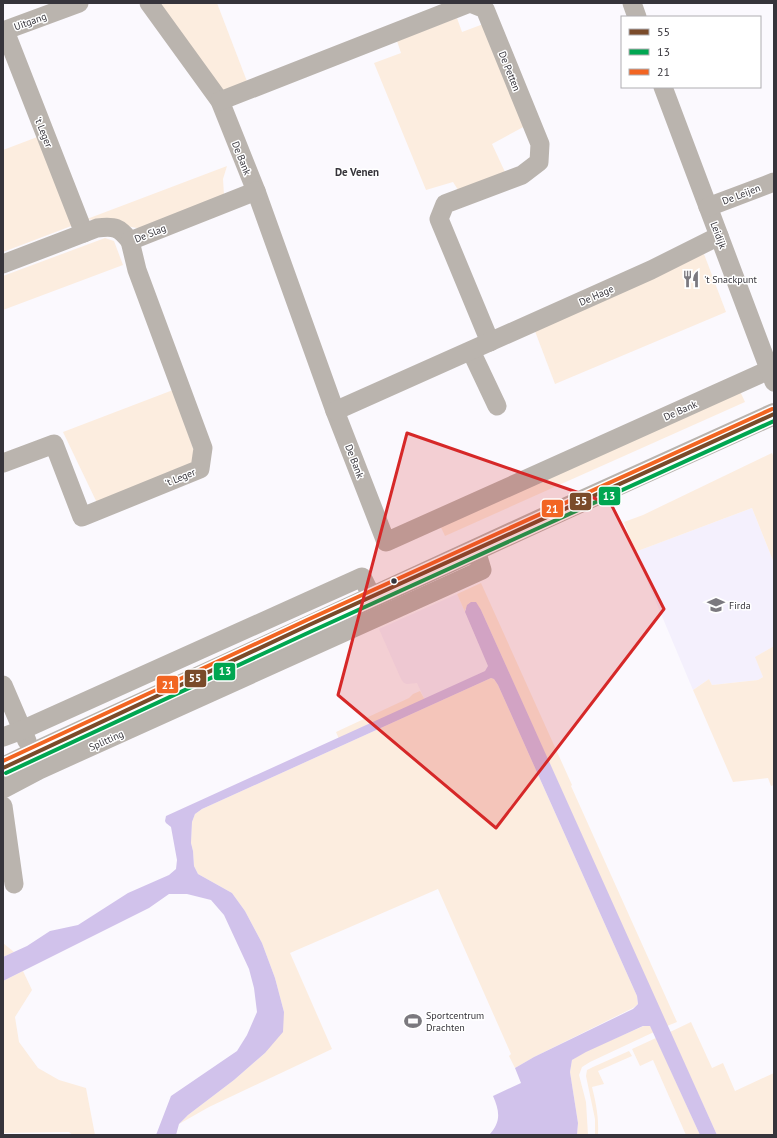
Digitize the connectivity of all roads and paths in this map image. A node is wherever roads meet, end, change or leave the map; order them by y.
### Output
1 (79, 3) edge
2 (149, 3) edge
3 (632, 3) edge
4 (638, 16) edge
5 (4, 31) edge
6 (663, 88) edge
7 (220, 101) junction
8 (774, 182) edge
9 (256, 191) junction
10 (708, 207) junction
11 (84, 232) junction
12 (719, 236) junction
13 (130, 241) junction
14 (3, 264) edge
15 (490, 342) junction
16 (471, 351) junction
17 (772, 376) edge
18 (497, 406) dead end
19 (335, 411) junction
20 (774, 414) edge
21 (3, 463) edge
22 (476, 550) junction
23 (372, 597) junction
24 (3, 685) edge
25 (22, 730) junction
26 (3, 737) edge
27 (36, 762) junction
28 (3, 768) edge
29 (3, 788) edge
30 (3, 806) edge
31 (14, 884) dead end

1 - 5 street, Uitgang
2 - 7 street, De Bank
3 - 4 street
5 - 11 street, 't Leger
6 - 10 street, Leidijk
7 - 9 street, De Bank
7 - 15 street, De Petten
8 - 10 street, De Leijen
9 - 13 street, De Slag
9 - 19 street, De Bank
10 - 12 street, Leidijk
11 - 13 street, De Slag
11 - 14 street, De Slag
12 - 15 street, De Hage
12 - 17 street, Leidijk
13 - 21 street, 't Leger
15 - 16 street, De Hage
16 - 18 street
16 - 19 street, De Hage
17 - 19 street, De Bank
20 - 22 main road, Splitting
22 - 23 main road, Splitting
22 - 27 street, Splitting
23 - 25 street
23 - 27 main road, Splitting
24 - 25 street
25 - 26 street
25 - 27 street
27 - 28 main road, Splitting
27 - 29 street, Splitting
30 - 31 street

